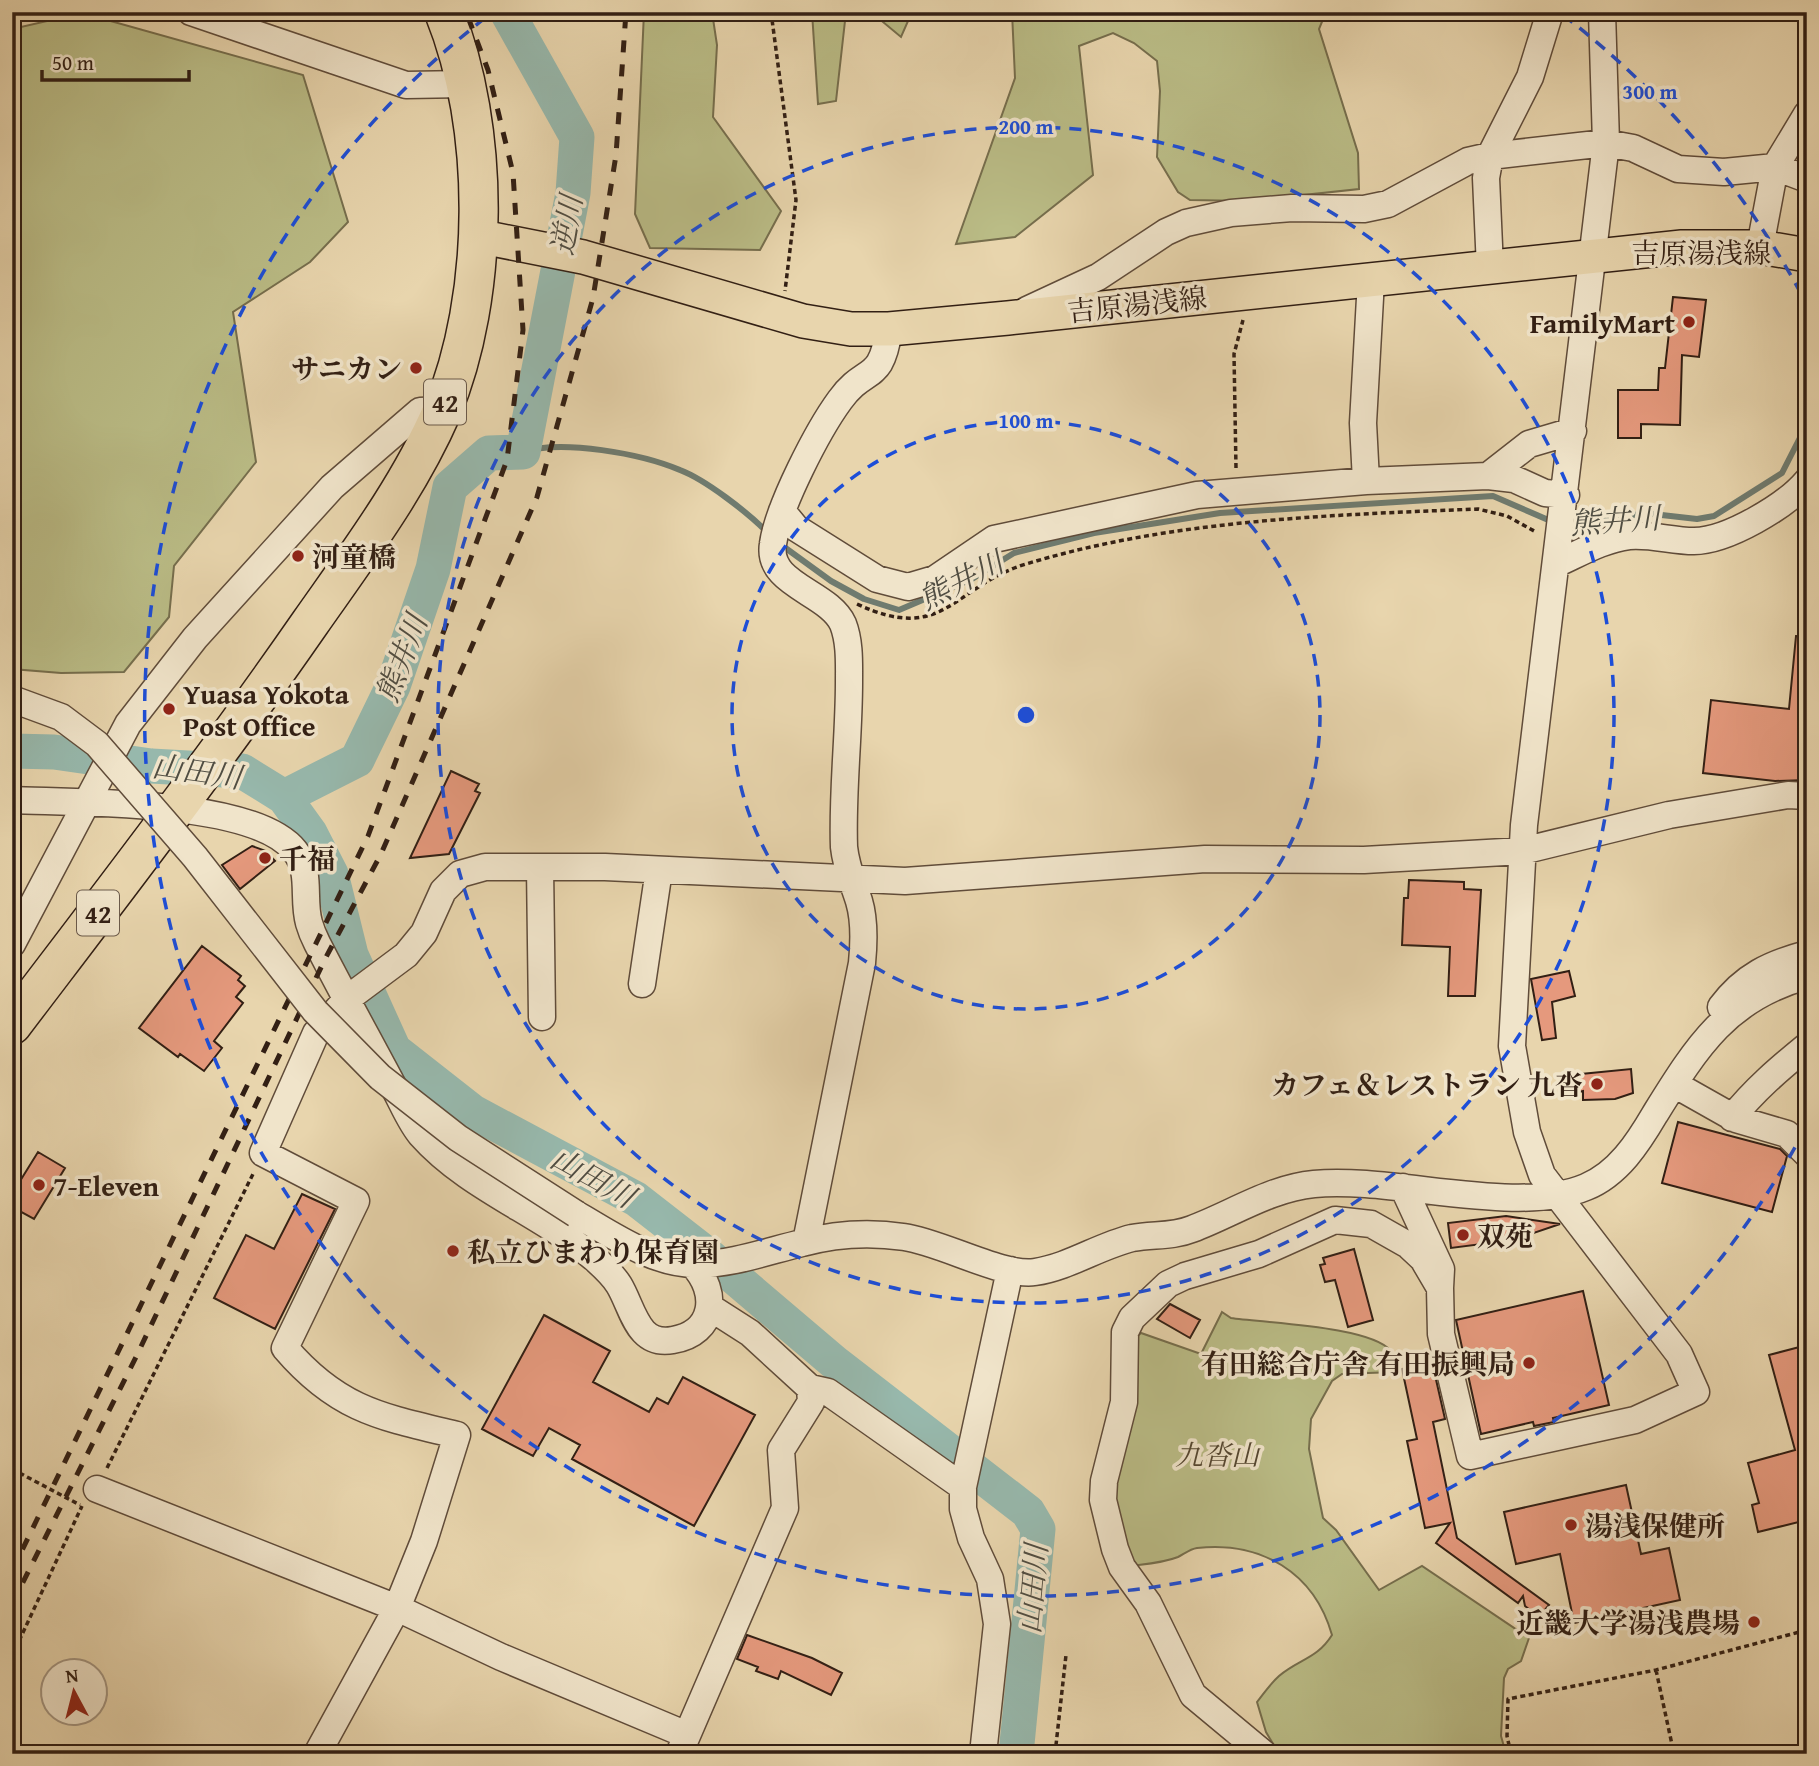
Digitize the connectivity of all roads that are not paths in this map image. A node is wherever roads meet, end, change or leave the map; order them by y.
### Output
1 (191, 12) edge
2 (444, 12) edge
3 (1549, 12) edge
4 (1602, 12) edge
5 (466, 84) junction
6 (1807, 114) edge
7 (1606, 143) junction
8 (1490, 156) junction
9 (1774, 167) junction
10 (1807, 178) edge
11 (477, 236) junction
12 (1760, 247) junction
13 (1595, 254) junction
14 (1807, 255) edge
15 (1490, 268) junction
16 (1371, 280) junction
17 (1008, 318) junction
18 (889, 329) junction
19 (442, 410) junction
20 (1573, 431) junction
21 (1489, 476) junction
22 (1366, 481) junction
23 (1807, 481) edge
24 (1565, 500) junction
25 (782, 511) junction
26 (1559, 550) junction
27 (12, 699) edge
28 (1807, 796) edge
29 (12, 800) edge
30 (88, 803) junction
31 (180, 805) junction
32 (1522, 851) junction
33 (540, 867) junction
34 (659, 870) junction
35 (851, 880) junction
36 (12, 944) edge
37 (1807, 954) edge
38 (1807, 976) edge
39 (642, 985) dead end
40 (347, 999) junction
41 (542, 1017) dead end
42 (12, 1025) edge
43 (1704, 1040) junction
44 (1807, 1046) edge
45 (1674, 1084) junction
46 (1732, 1118) junction
47 (1807, 1154) edge
48 (1403, 1187) junction
49 (1558, 1195) junction
50 (806, 1242) junction
51 (693, 1265) junction
52 (1010, 1270) junction
53 (1440, 1288) junction
54 (711, 1308) junction
55 (810, 1388) junction
56 (963, 1487) junction
57 (90, 1497) road end
58 (397, 1608) junction
59 (683, 1744) edge
60 (317, 1754) edge
61 (983, 1754) edge
62 (1264, 1754) edge

1 - 5 street
2 - 5 highway, 42
3 - 8 street
4 - 7 street
5 - 11 highway, 42
6 - 9 street
7 - 8 street
7 - 9 street
7 - 13 street
8 - 15 street
8 - 17 street
9 - 10 street
9 - 12 street
11 - 18 main road, 吉原湯浅線
11 - 19 highway, 42
12 - 13 main road, 吉原湯浅線
12 - 14 main road, 吉原湯浅線
13 - 15 main road, 吉原湯浅線
13 - 20 street
15 - 16 main road, 吉原湯浅線
16 - 17 main road, 吉原湯浅線
16 - 22 street
17 - 18 main road, 吉原湯浅線
18 - 25 street
19 - 30 street
19 - 31 highway, 42
20 - 21 street
20 - 24 street
21 - 22 street
21 - 24 street
22 - 25 street
23 - 26 street
24 - 26 street
25 - 35 street
26 - 32 street
27 - 51 street, bridge
28 - 32 street
29 - 30 street
30 - 31 street
30 - 36 street
31 - 40 street
31 - 42 highway, 42
32 - 35 street
32 - 49 street
33 - 34 street
33 - 40 street
33 - 41 street
34 - 35 street
34 - 39 street
35 - 50 street
37 - 43 street
38 - 43 street
40 - 54 street
40 - 58 street
43 - 45 street
44 - 46 street
45 - 46 street
45 - 49 street
46 - 47 street
48 - 49 street
48 - 52 street
48 - 53 street
49 - 53 street
50 - 51 street
50 - 52 street
51 - 54 street
52 - 56 street
53 - 62 street
54 - 55 street
55 - 56 street
55 - 59 street
56 - 61 street
57 - 58 street
58 - 59 street
58 - 60 street

